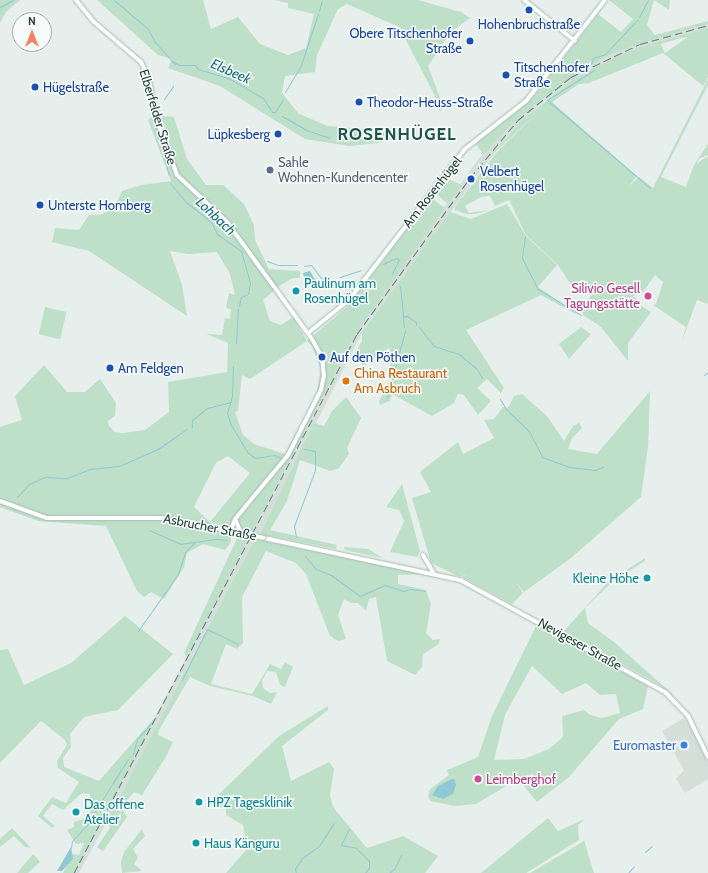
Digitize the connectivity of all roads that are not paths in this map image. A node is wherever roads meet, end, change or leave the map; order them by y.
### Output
1 (76, 0) edge
2 (524, 0) edge
3 (605, 0) edge
4 (575, 41) junction
5 (308, 333) junction
6 (0, 501) edge
7 (235, 519) junction
8 (232, 530) junction
9 (241, 533) junction
10 (423, 555) dead end
11 (421, 569) joint
12 (434, 572) junction
13 (708, 757) edge

1 - 5 main road, Elberfelder Straße
2 - 4 main road
3 - 4 main road, Am Rosenhügel
4 - 5 main road, Am Rosenhügel
5 - 7 main road, Elberfelder Straße
6 - 8 main road, Asbrucher Straße
7 - 8 main road
7 - 9 main road
8 - 9 main road, Asbrucher Straße
9 - 11 main road, Asbrucher Straße, bridge
10 - 12 main road
11 - 12 main road, Nevigeser Straße
12 - 13 main road, Nevigeser Straße

